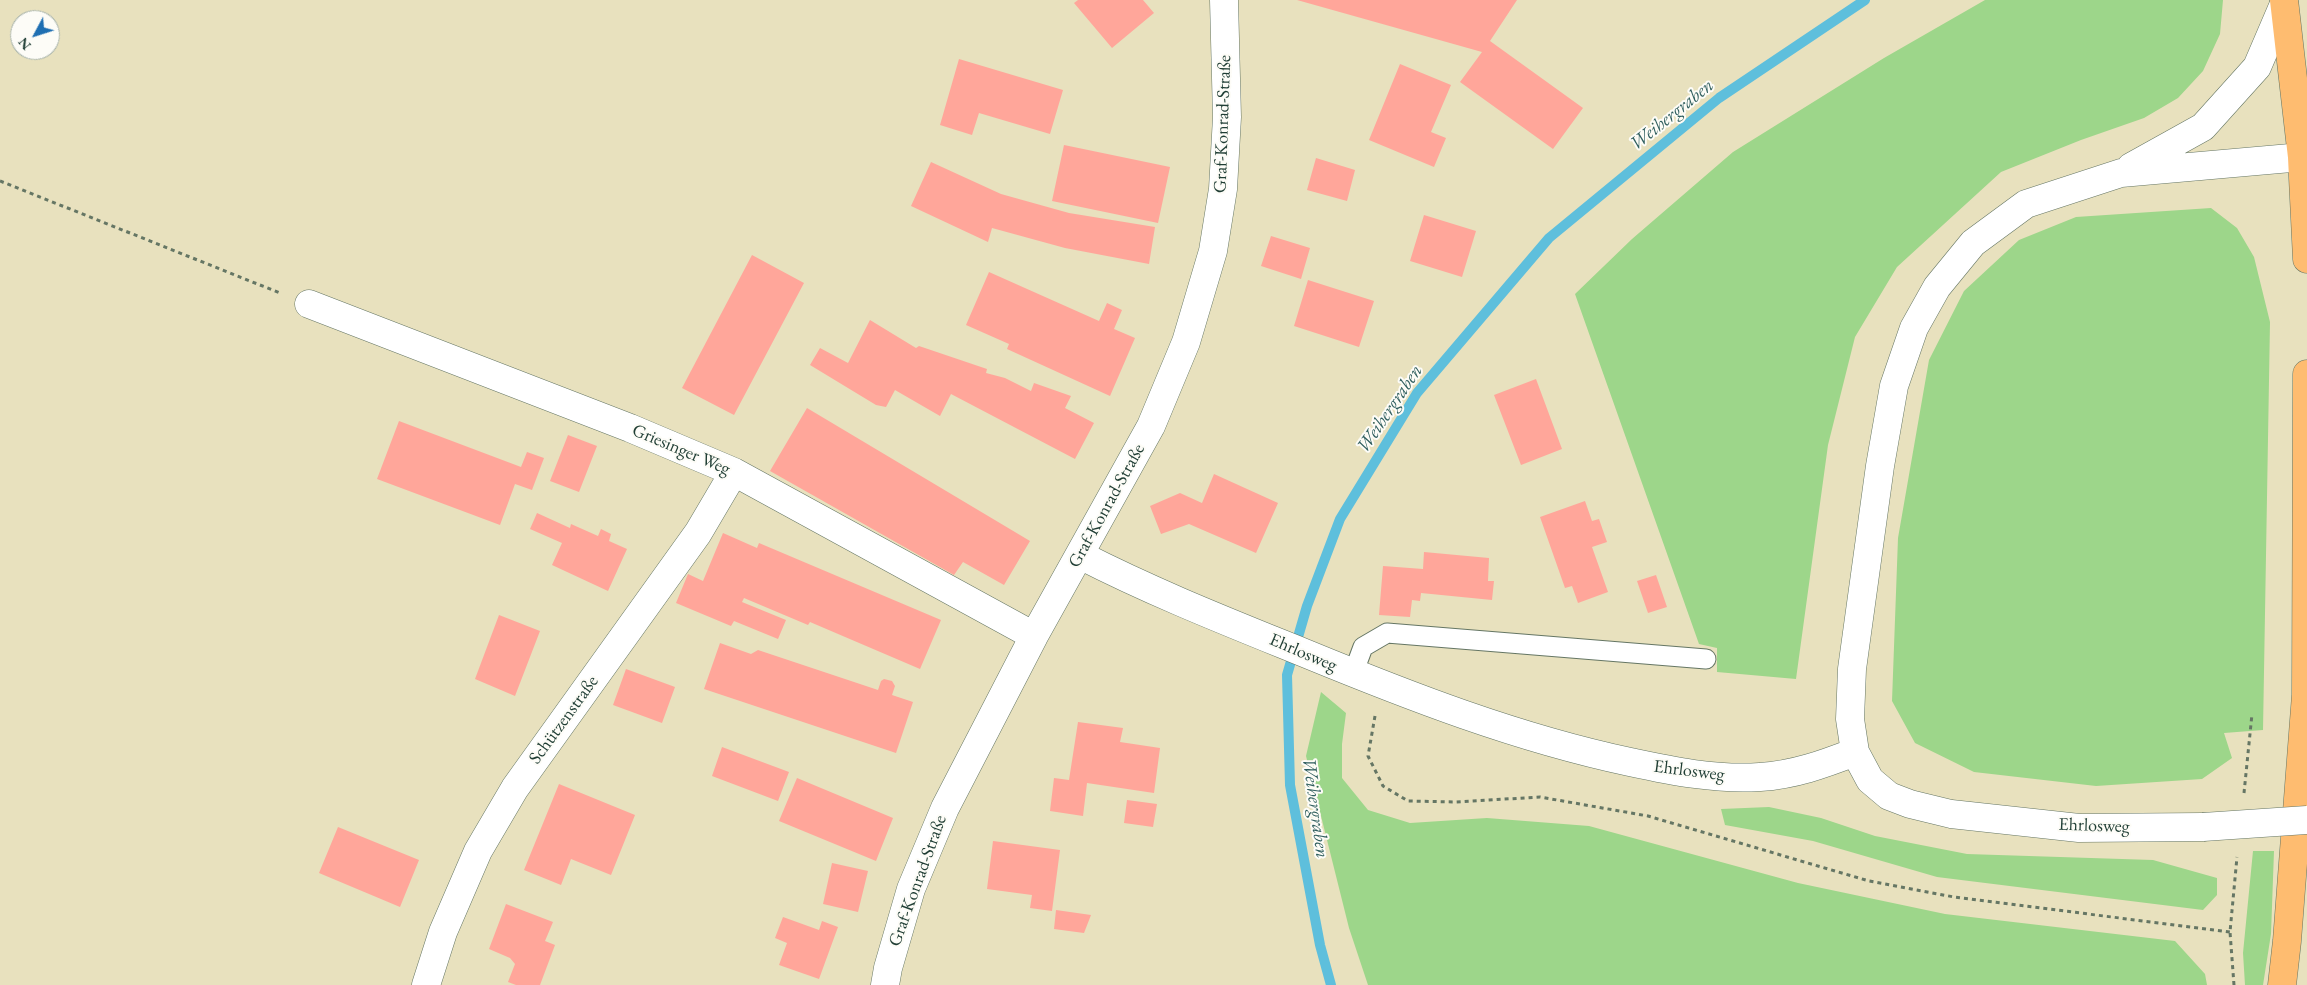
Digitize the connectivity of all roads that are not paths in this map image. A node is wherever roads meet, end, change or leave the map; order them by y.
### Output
1 (1224, 0) edge
2 (2284, 2) edge
3 (2302, 157) junction
4 (2121, 173) junction
5 (2307, 259) edge
6 (309, 304) road end
7 (2307, 374) edge
8 (734, 472) junction
9 (1080, 555) junction
10 (1034, 636) junction
11 (1706, 659) dead end
12 (1353, 674) junction
13 (1855, 752) junction
14 (2307, 820) edge
15 (426, 985) edge
16 (885, 985) edge
17 (2282, 985) edge

1 - 9 street, Graf-Konrad-Straße
2 - 3 main road
2 - 4 street
3 - 4 street
3 - 5 main road
4 - 13 street
6 - 8 street, Griesinger Weg
7 - 17 main road
8 - 10 street, Griesinger Weg
8 - 15 street, Schützenstraße
9 - 10 street, Graf-Konrad-Straße
9 - 12 street, Ehrlosweg
10 - 16 street, Graf-Konrad-Straße
11 - 12 lane
12 - 13 street, Ehrlosweg
13 - 14 street, Ehrlosweg, bridge

